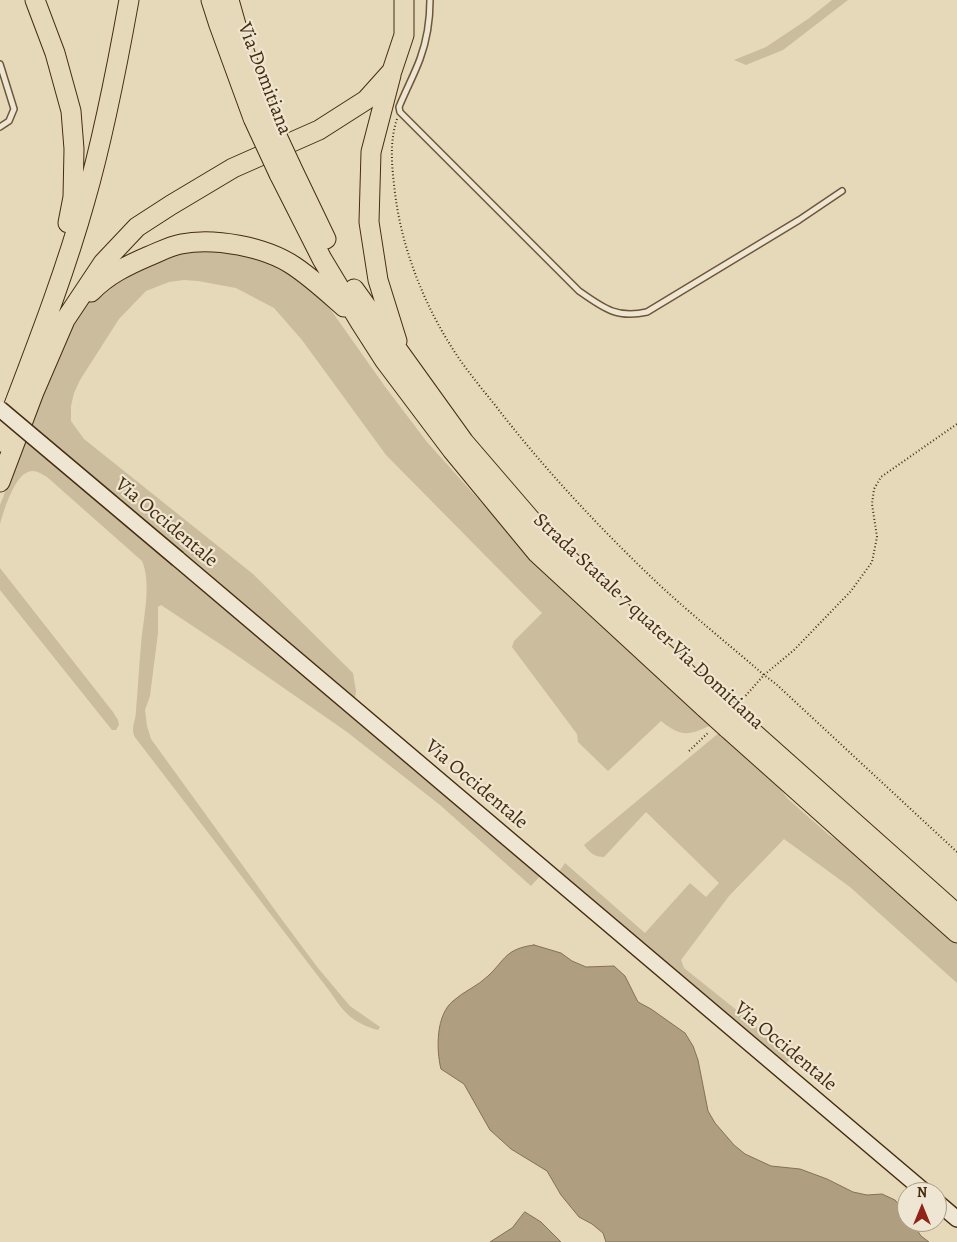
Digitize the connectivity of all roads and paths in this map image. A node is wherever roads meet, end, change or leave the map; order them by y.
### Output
1 (36, 0) edge
2 (129, 0) edge
3 (211, 0) edge
4 (229, 0) edge
5 (404, 0) edge
6 (430, 0) edge
7 (0, 64) edge
8 (392, 71) junction
9 (400, 112) junction
10 (259, 113) junction
11 (0, 127) edge
12 (285, 170) junction
13 (842, 191) dead end
14 (52, 305) junction
15 (65, 320) junction
16 (360, 322) junction
17 (402, 359) junction
18 (0, 409) edge
19 (957, 424) edge
20 (0, 442) edge
21 (0, 482) edge
22 (764, 675) junction
23 (709, 703) junction
24 (732, 723) junction
25 (957, 852) edge
26 (957, 914) edge
27 (957, 933) edge
28 (913, 1182) edge
29 (947, 1210) edge
30 (957, 1219) edge

1 - 14 highway
2 - 14 highway
3 - 10 highway, Via Domitiana
4 - 10 highway, Via Domitiana
5 - 8 highway
6 - 9 lane
7 - 11 lane
8 - 15 highway
8 - 17 highway
9 - 13 lane
9 - 22 path
10 - 12 highway, Via Domitiana, bridge
12 - 16 highway, Strada Statale 7 quater Via Domitiana
12 - 17 highway, Strada Statale 7 quater Via Domitiana
14 - 20 highway
15 - 16 highway
15 - 21 highway
16 - 23 highway, Strada Statale 7 quater Via Domitiana
17 - 23 highway, Strada Statale 7 quater Via Domitiana
18 - 28 street, Via Occidentale, bridge
19 - 22 path
22 - 25 path
23 - 24 highway, Strada Statale 7 quater Via Domitiana, bridge
24 - 26 highway, Strada Statale 7 quater Via Domitiana
24 - 27 highway, Strada Statale 7 quater Via Domitiana
29 - 30 street

